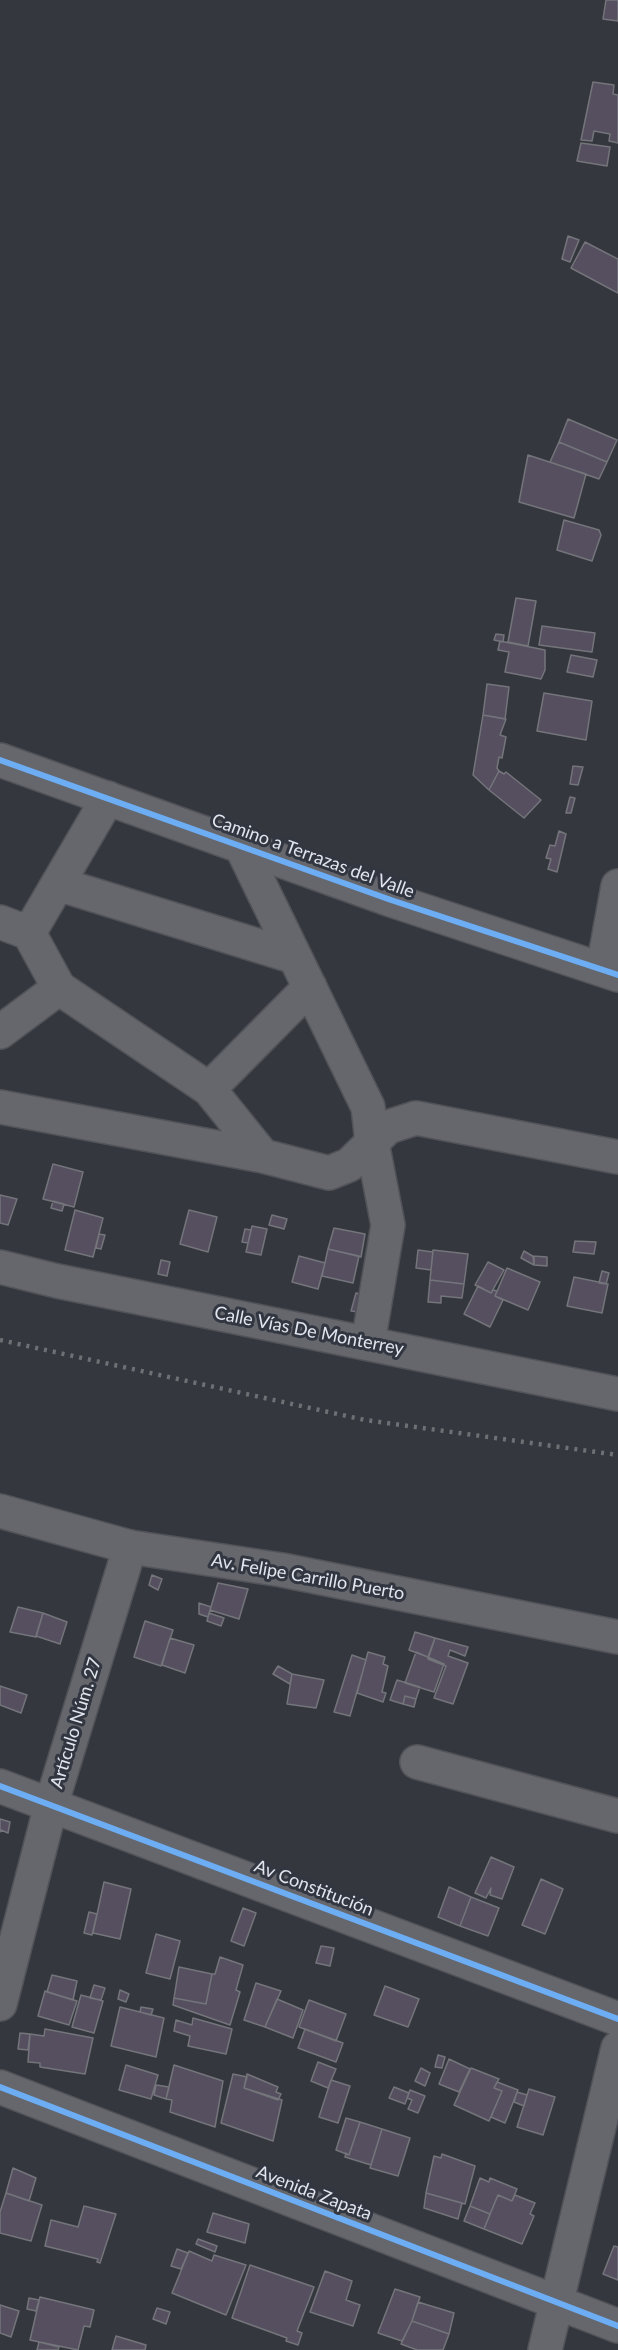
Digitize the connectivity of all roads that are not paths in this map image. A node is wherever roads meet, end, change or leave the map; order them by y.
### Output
1 (0, 760) edge
2 (108, 798) junction
3 (242, 846) junction
4 (58, 884) junction
5 (618, 886) edge
6 (15, 927) edge
7 (295, 957) junction
8 (610, 972) edge
9 (310, 987) junction
10 (59, 988) junction
11 (0, 1032) edge
12 (209, 1089) junction
13 (0, 1107) edge
14 (372, 1142) junction
15 (263, 1156) junction
16 (618, 1157) edge
17 (0, 1267) edge
18 (368, 1343) junction
19 (618, 1394) edge
20 (0, 1511) edge
21 (130, 1547) junction
22 (618, 1637) edge
23 (417, 1762) dead end
24 (0, 1786) edge
25 (51, 1805) junction
26 (618, 1816) edge
27 (0, 2004) edge
28 (618, 2019) edge
29 (618, 2048) edge
30 (0, 2087) edge
31 (558, 2303) junction
32 (618, 2326) edge
33 (545, 2350) edge

1 - 2 street, Camino a Terrazas del Valle
2 - 3 street, Camino a Terrazas del Valle
2 - 4 street
3 - 7 street
3 - 8 street, Camino a Terrazas del Valle
4 - 6 street
4 - 7 street
5 - 8 street
6 - 10 street
7 - 9 street
9 - 12 street
9 - 14 street
10 - 11 street
10 - 12 street
12 - 15 street
13 - 15 street
14 - 15 street
14 - 16 street
14 - 18 street
17 - 18 street, Calle Vías De Monterrey
18 - 19 street, Calle Vías De Monterrey
20 - 21 street, Av. Felipe Carrillo Puerto
21 - 22 street, Av. Felipe Carrillo Puerto
21 - 25 street, Artículo Núm. 27
23 - 26 street
24 - 25 street, Av Constitución
25 - 27 street, Artículo Núm. 27
25 - 28 street, Av Constitución
29 - 31 street
30 - 31 street, Avenida Zapata
31 - 32 street, Avenida Zapata
31 - 33 street

